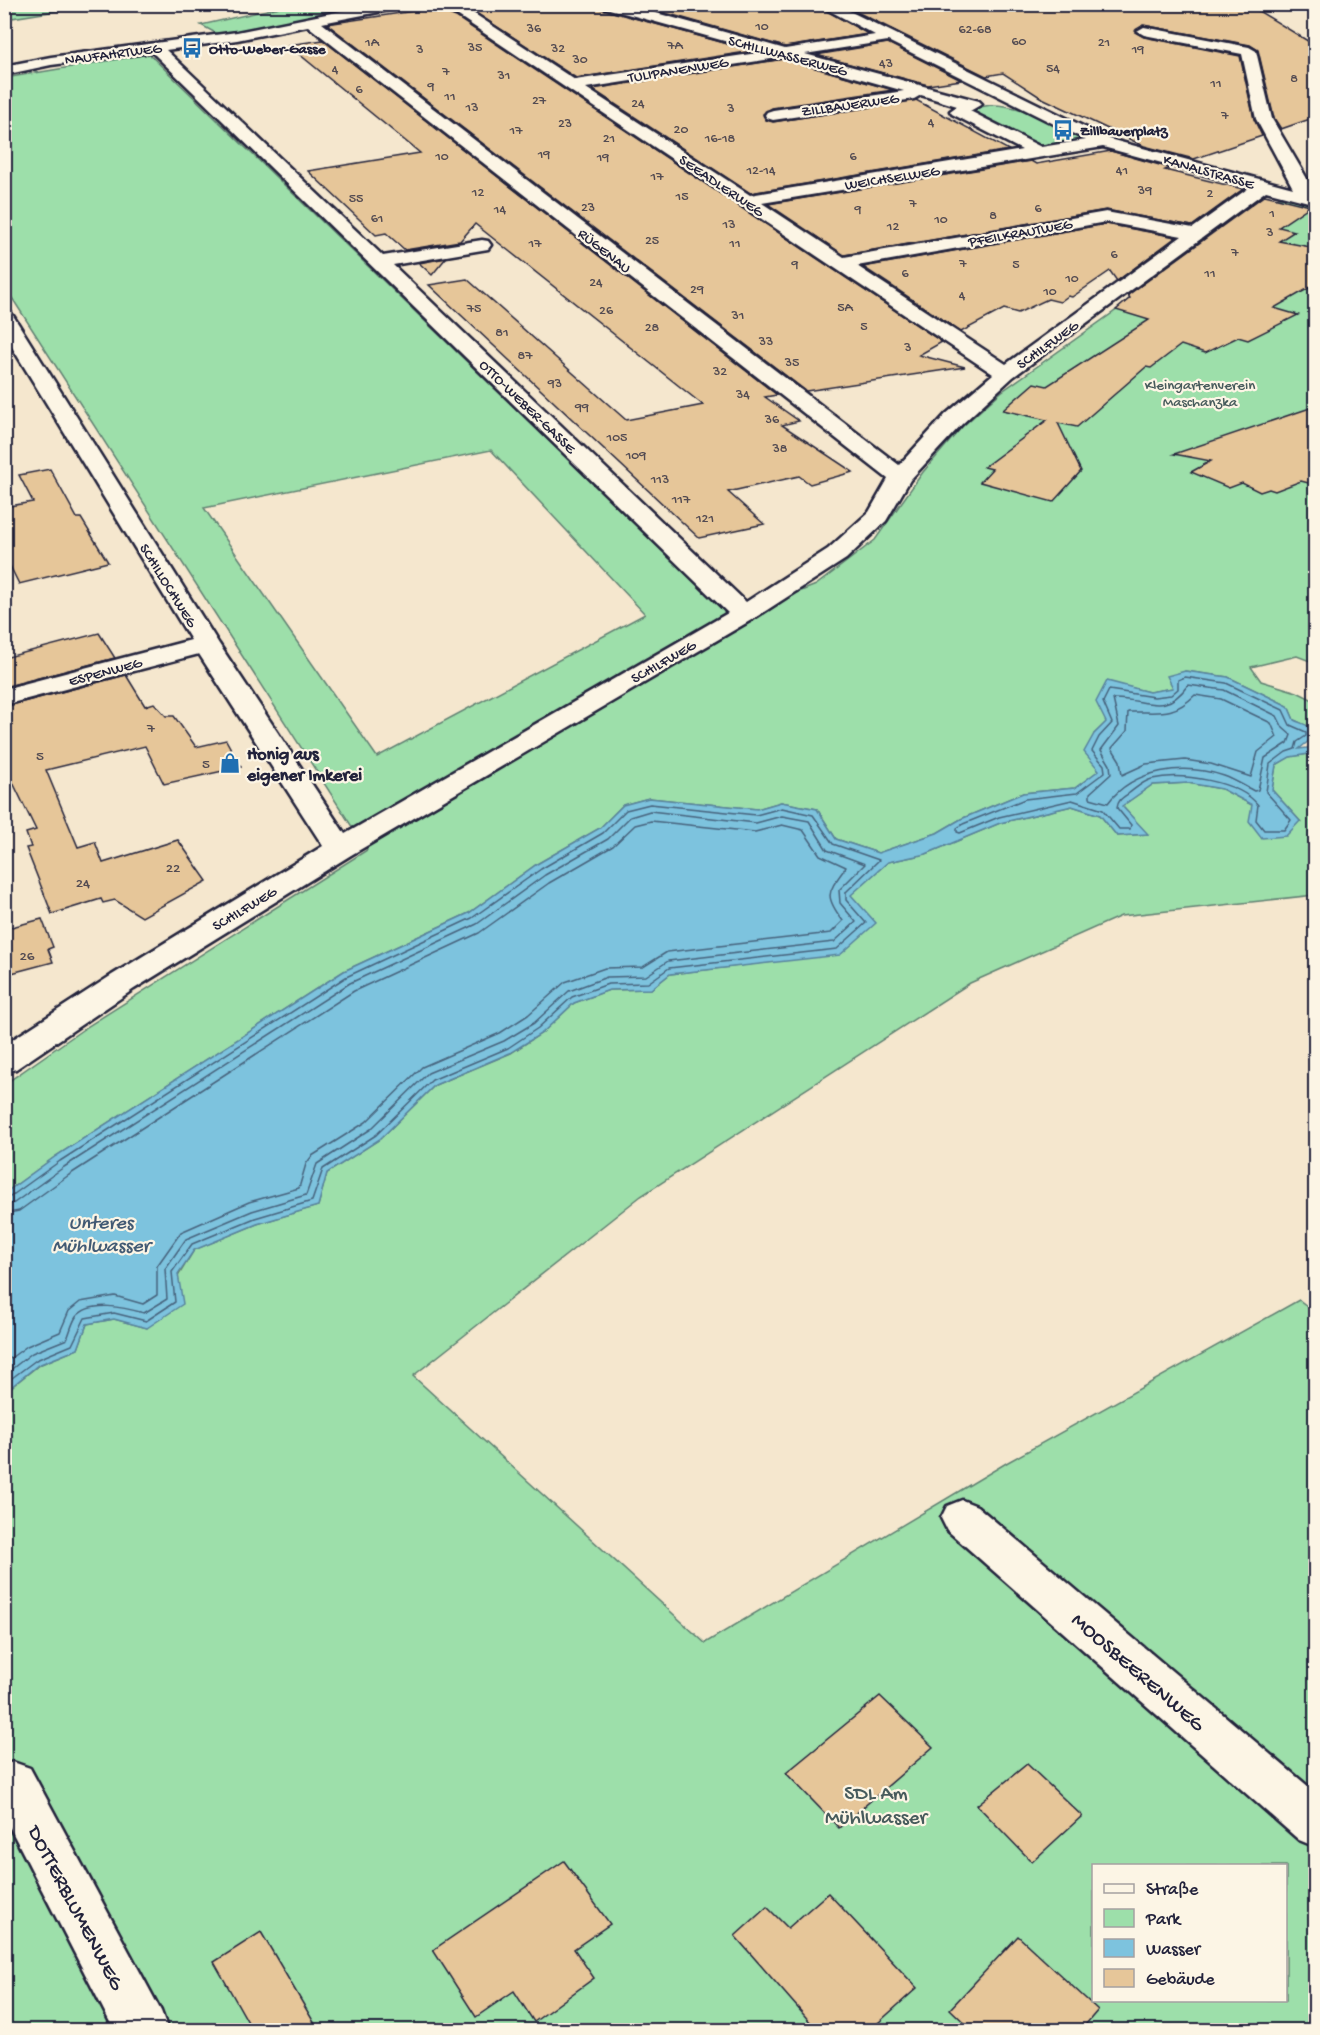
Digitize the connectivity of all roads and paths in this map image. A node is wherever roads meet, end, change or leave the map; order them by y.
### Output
1 (399, 4) edge
2 (435, 4) edge
3 (607, 4) edge
4 (823, 4) edge
5 (312, 22) junction
6 (1144, 31) dead end
7 (889, 37) junction
8 (156, 48) junction
9 (782, 53) junction
10 (4, 71) edge
11 (574, 85) junction
12 (926, 92) junction
13 (1017, 99) junction
14 (969, 104) junction
15 (773, 115) dead end
16 (1103, 142) junction
17 (1039, 153) junction
18 (1262, 186) junction
19 (1311, 198) edge
20 (746, 201) junction
21 (1199, 234) junction
22 (482, 245) dead end
23 (379, 262) junction
24 (841, 263) junction
25 (4, 317) edge
26 (1006, 372) junction
27 (900, 477) junction
28 (744, 614) junction
29 (206, 644) junction
30 (4, 698) edge
31 (340, 849) junction
32 (4, 1062) edge
33 (962, 1518) dead end
34 (13, 1784) dead end
35 (1316, 1824) edge
36 (142, 2031) edge

1 - 5 street, NAUFAHRTWEG
2 - 11 street, SEEADLERWEG
3 - 9 street, SCHILLWASSERWEG
4 - 7 street
5 - 8 street, NAUFAHRTWEG
5 - 27 street, RÜGENAU
6 - 19 street
7 - 9 street, TULIPANENWEG
7 - 13 street
8 - 10 street, NAUFAHRTWEG
8 - 23 street, OTTO-WEBER-GASSE
9 - 11 street, TULIPANENWEG
9 - 12 street, SCHILLWASSERWEG
11 - 20 street, SEEADLERWEG
12 - 14 street, SCHILLWASSERWEG
12 - 15 street, ZILLBAUERWEG
13 - 14 street
13 - 16 street
14 - 17 street
16 - 17 street
16 - 18 street, KANALSTRASSE
17 - 20 street, WEICHSELWEG
18 - 19 street, KANALSTRASSE
18 - 21 street, SCHILFWEG
20 - 24 street, SEEADLERWEG
21 - 24 street, PFEILKRAUTWEG
21 - 26 street, SCHILFWEG
22 - 23 street
23 - 28 street, OTTO-WEBER-GASSE
24 - 26 street, SEEADLERWEG
25 - 29 street, SCHILLOCHWEG
26 - 27 street, SCHILFWEG
27 - 28 street, SCHILFWEG
28 - 31 street, SCHILFWEG
29 - 30 street, ESPENWEG
29 - 31 street, SCHILLOCHWEG
31 - 32 street, SCHILFWEG
33 - 35 street, MOOSBEERENWEG
34 - 36 street, DOTTERBLUMENWEG

